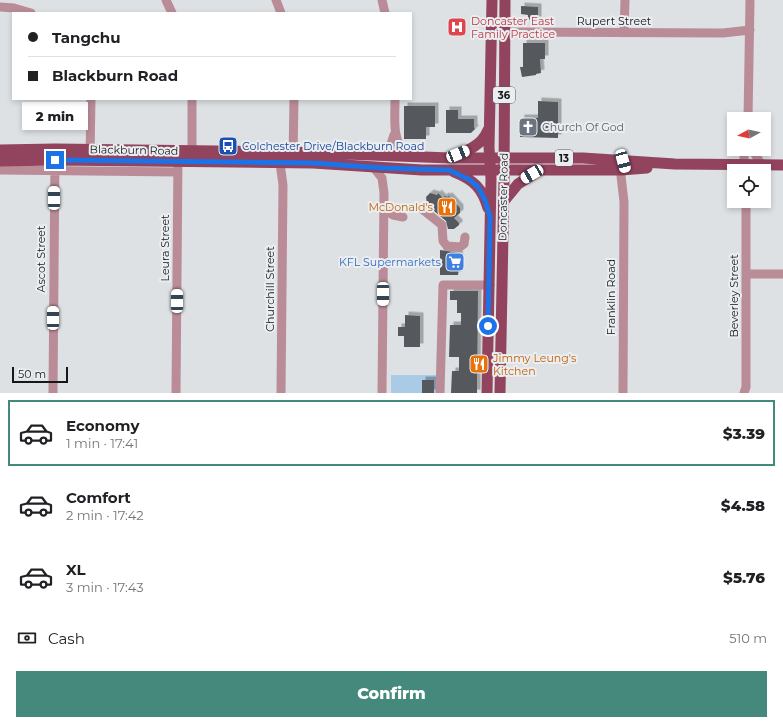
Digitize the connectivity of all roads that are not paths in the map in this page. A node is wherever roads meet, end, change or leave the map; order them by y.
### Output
1 (166, 0) edge
2 (276, 0) edge
3 (382, 0) edge
4 (492, 0) edge
5 (505, 0) edge
6 (624, 0) edge
7 (750, 0) edge
8 (0, 7) edge
9 (28, 12) edge
10 (172, 12) edge
11 (281, 12) edge
12 (386, 12) edge
13 (505, 32) junction
14 (624, 33) junction
15 (750, 34) junction
16 (91, 100) edge
17 (192, 100) edge
18 (294, 100) edge
19 (395, 100) edge
20 (748, 112) edge
21 (489, 128) junction
22 (395, 133) junction
23 (55, 149) junction
24 (0, 150) edge
25 (90, 155) junction
26 (192, 156) junction
27 (380, 156) junction
28 (405, 156) junction
29 (450, 158) junction
30 (489, 158) junction
31 (504, 158) junction
32 (287, 159) junction
33 (0, 161) edge
34 (178, 161) junction
35 (783, 165) edge
36 (55, 166) junction
37 (727, 166) edge
38 (771, 166) edge
39 (624, 167) junction
40 (378, 168) junction
41 (0, 170) edge
42 (449, 170) junction
43 (491, 170) junction
44 (504, 170) junction
45 (540, 170) junction
46 (504, 201) junction
47 (747, 208) edge
48 (384, 209) junction
49 (422, 209) dead end
50 (403, 217) dead end
51 (490, 217) junction
52 (465, 237) dead end
53 (746, 274) junction
54 (783, 274) edge
55 (490, 285) junction
56 (746, 391) edge
57 (53, 393) edge
58 (176, 393) edge
59 (281, 393) edge
60 (382, 393) edge
61 (440, 393) edge
62 (487, 393) edge
63 (500, 393) edge
64 (623, 393) edge

1 - 10 street
2 - 11 street
3 - 12 street
4 - 21 main road, Doncaster Road / 36
5 - 13 main road, Doncaster Road / 36
6 - 14 street
7 - 15 street
8 - 9 street
13 - 14 street, Rupert Street
13 - 31 main road, Doncaster Road / 36
14 - 15 street, Rupert Street
15 - 20 street
16 - 25 street
17 - 26 street
18 - 32 street, Churchill Street
19 - 22 street
21 - 29 main road
21 - 30 main road, Doncaster Road / 36
22 - 27 street
22 - 28 street
23 - 24 main road, Blackburn Road / 13
23 - 25 main road, Blackburn Road / 13
23 - 36 street, Ascot Street
25 - 34 main road, Blackburn Road / 13
25 - 36 main road, Blackburn Road / 13
26 - 32 main road, Blackburn Road / 13
26 - 34 main road, Blackburn Road / 13
27 - 28 main road, Blackburn Road / 13
27 - 32 main road, Blackburn Road / 13
27 - 40 street
28 - 29 main road, Blackburn Road / 13
29 - 30 main road, Blackburn Road / 13
30 - 31 main road, Blackburn Road / 13
30 - 43 main road, Doncaster Road / 36
31 - 39 main road, Blackburn Road / 13
31 - 44 main road, Doncaster Road / 36
32 - 40 main road, Blackburn Road / 13
32 - 59 street, Churchill Street
33 - 36 main road, Blackburn Road / 13
34 - 36 street
34 - 58 street, Leura Street
35 - 38 main road, Blackburn Road / 13
36 - 41 street
36 - 57 street, Ascot Street
37 - 39 main road, Blackburn Road / 13
39 - 45 main road, Blackburn Road / 13
39 - 64 street, Franklin Road
40 - 42 main road, Blackburn Road / 13
40 - 48 street
42 - 43 main road, Blackburn Road / 13
42 - 51 main road
43 - 44 main road, Blackburn Road / 13
43 - 51 main road, Doncaster Road / 36
44 - 45 main road, Blackburn Road / 13
44 - 46 main road, Doncaster Road / 36
45 - 46 main road
46 - 63 main road, Doncaster Road / 36
47 - 53 street, Beverley Street
48 - 50 street
48 - 60 street
49 - 52 street
51 - 55 main road, Doncaster Road / 36
53 - 54 street
53 - 56 street, Beverley Street
55 - 61 street
55 - 62 main road, Doncaster Road / 36

